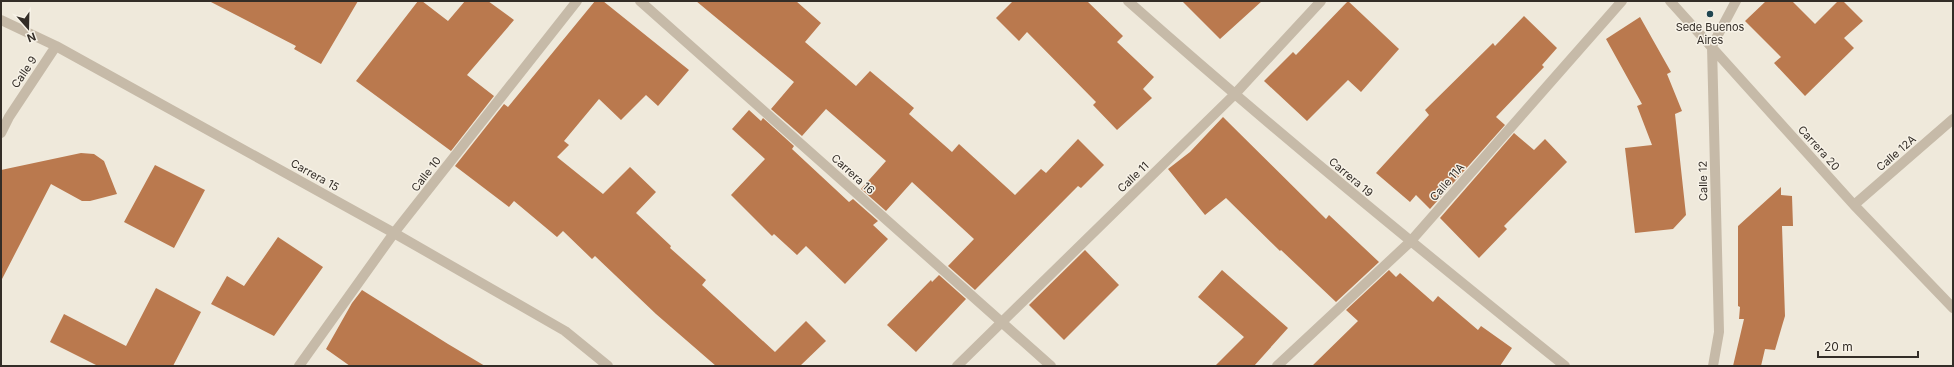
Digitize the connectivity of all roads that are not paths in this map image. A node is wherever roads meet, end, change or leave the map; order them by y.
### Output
1 (577, 1) edge
2 (640, 1) edge
3 (1128, 1) edge
4 (1321, 1) edge
5 (1622, 1) edge
6 (1670, 1) edge
7 (1736, 1) edge
8 (1, 20) edge
9 (56, 46) junction
10 (1712, 46) junction
11 (1234, 95) junction
12 (1953, 119) edge
13 (1, 133) edge
14 (1854, 205) junction
15 (394, 232) junction
16 (1410, 242) junction
17 (1953, 308) edge
18 (1002, 322) junction
19 (299, 366) edge
20 (608, 366) edge
21 (957, 366) edge
22 (1051, 366) edge
23 (1277, 366) edge
24 (1565, 366) edge
25 (1713, 366) edge

1 - 15 street, Calle 10
2 - 18 street, Carrera 16
3 - 11 street, Carrera 19
4 - 11 street, Calle 11
5 - 16 street, Calle 11A
6 - 10 street, Carrera 20
7 - 10 street, Calle 12
8 - 9 street, Carrera 15
9 - 13 street, Calle 9
9 - 15 street, Carrera 15
10 - 14 street, Carrera 20
10 - 25 street, Calle 12
11 - 16 street, Carrera 19
11 - 18 street, Calle 11
12 - 14 street, Calle 12A
14 - 17 street, Carrera 20
15 - 19 street, Calle 10
15 - 20 street, Carrera 15
16 - 23 street, Calle 11A
16 - 24 street, Carrera 19
18 - 21 street, Calle 11
18 - 22 street, Carrera 16

